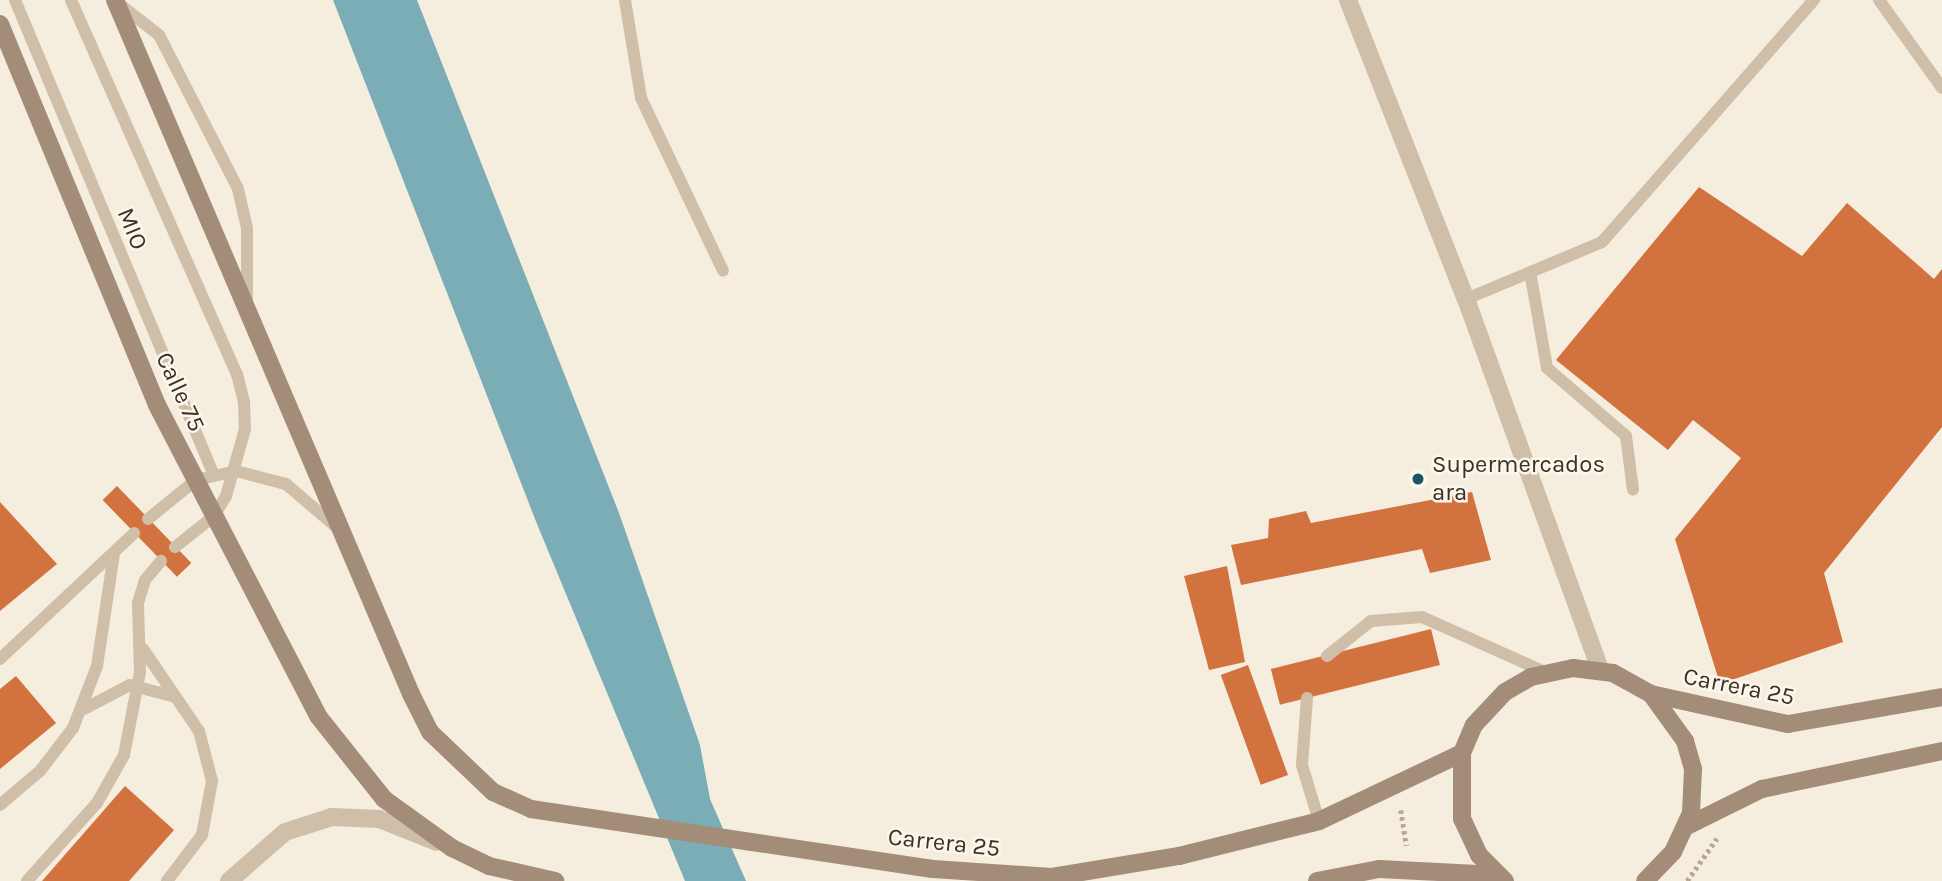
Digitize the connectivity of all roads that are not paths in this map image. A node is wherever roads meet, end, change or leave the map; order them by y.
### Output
1 (15, 0) edge
2 (71, 0) edge
3 (115, 0) edge
4 (625, 0) edge
5 (1348, 0) edge
6 (1814, 0) edge
7 (1879, 0) edge
8 (1, 29) edge
9 (1942, 88) edge
10 (723, 271) dead end
11 (1531, 277) junction
12 (1466, 299) junction
13 (247, 305) junction
14 (236, 471) junction
15 (213, 473) junction
16 (196, 480) junction
17 (1633, 490) dead end
18 (214, 516) junction
19 (148, 519) dead end
20 (134, 533) dead end
21 (343, 534) junction
22 (175, 547) dead end
23 (114, 554) junction
24 (161, 561) dead end
25 (138, 633) junction
26 (1327, 656) dead end
27 (0, 659) edge
28 (1600, 670) junction
29 (1545, 672) junction
30 (138, 685) junction
31 (1651, 694) junction
32 (1307, 698) dead end
33 (1942, 698) edge
34 (180, 704) junction
35 (81, 711) junction
36 (1942, 751) edge
37 (1462, 753) junction
38 (0, 805) edge
39 (1319, 821) junction
40 (1686, 826) junction
41 (452, 848) junction
42 (1501, 878) edge
43 (1652, 878) edge
44 (27, 881) edge
45 (167, 881) edge
46 (229, 881) edge
47 (555, 881) edge
48 (1317, 881) edge

1 - 15 lane, MIO
2 - 14 lane, MIO
3 - 13 main road
3 - 13 lane
4 - 10 lane
5 - 12 street
6 - 11 lane
7 - 9 lane
8 - 16 main road, Calle 75
11 - 12 lane
11 - 17 lane
12 - 28 street
13 - 21 main road
14 - 15 lane
14 - 18 lane, MIO
14 - 21 lane
15 - 16 lane
16 - 18 main road, Calle 75
16 - 19 lane
18 - 22 lane, MIO
18 - 41 main road, Calle 75
20 - 23 lane
21 - 39 main road, Carrera 25
23 - 27 lane
23 - 35 lane
24 - 25 lane
25 - 30 lane
25 - 34 lane
26 - 29 lane
28 - 29 main road, Carrera 25
28 - 31 main road, Carrera 25
29 - 37 main road, Carrera 25
30 - 34 lane
30 - 35 lane
30 - 44 lane
31 - 33 main road, Carrera 25
31 - 40 main road, Carrera 25
32 - 39 lane
34 - 45 lane
35 - 38 lane
36 - 40 main road
37 - 39 main road, Carrera 25
37 - 42 main road
40 - 43 main road, Carrera 25
41 - 46 street
41 - 47 main road
42 - 48 main road

